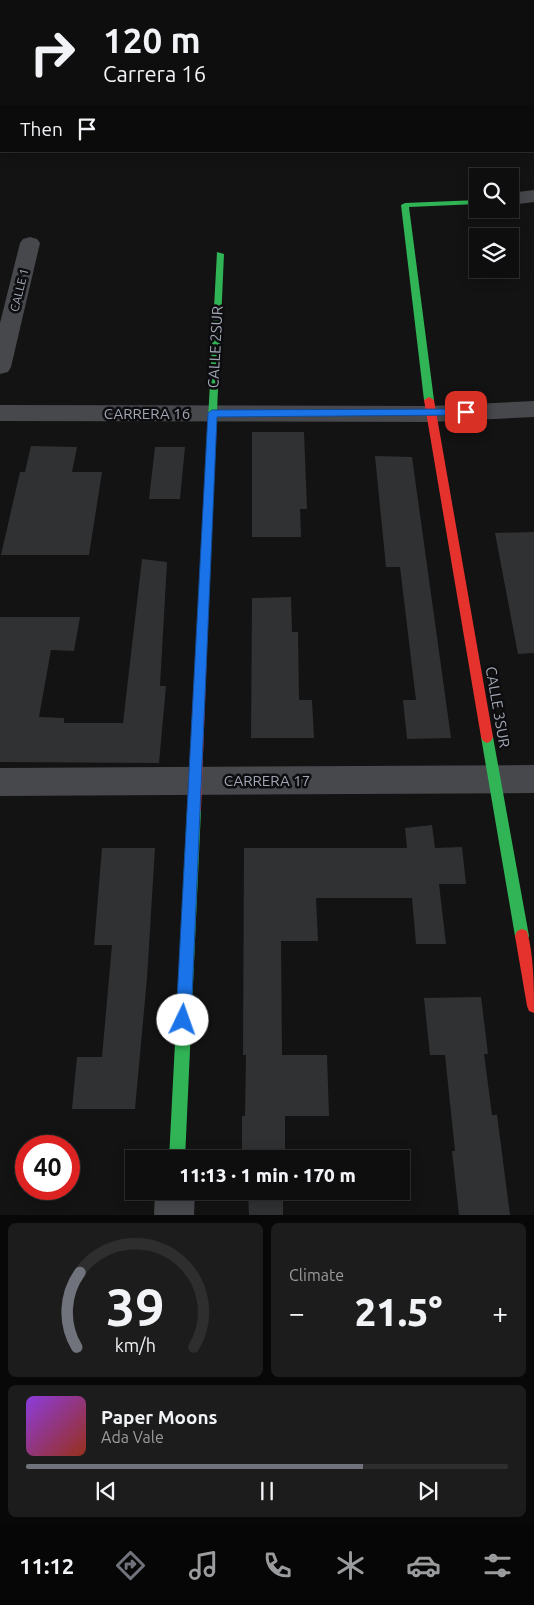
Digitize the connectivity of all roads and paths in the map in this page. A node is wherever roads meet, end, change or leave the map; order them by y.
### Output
1 (534, 196) edge
2 (519, 198) edge
3 (469, 202) edge
4 (30, 242) dead end
5 (220, 254) dead end
6 (0, 367) edge
7 (534, 409) edge
8 (0, 413) edge
9 (212, 413) junction
10 (431, 414) junction
11 (495, 779) junction
12 (534, 779) edge
13 (195, 781) junction
14 (0, 782) edge
15 (534, 1006) edge
16 (177, 1150) edge
17 (175, 1200) edge
18 (174, 1215) edge

1 - 2 street
3 - 10 street, CALLE 3SUR
4 - 6 street, CALLE 1
5 - 9 street, CALLE 2SUR
7 - 10 street, CARRERA 16
8 - 9 street, CARRERA 16
9 - 10 street, CARRERA 16
9 - 13 street, CALLE 2SUR
10 - 11 street, CALLE 3SUR
11 - 12 street, CARRERA 17
11 - 13 street, CARRERA 17
11 - 15 street, CALLE 3SUR
13 - 14 street, CARRERA 17
13 - 16 street, CALLE 2SUR
17 - 18 street

